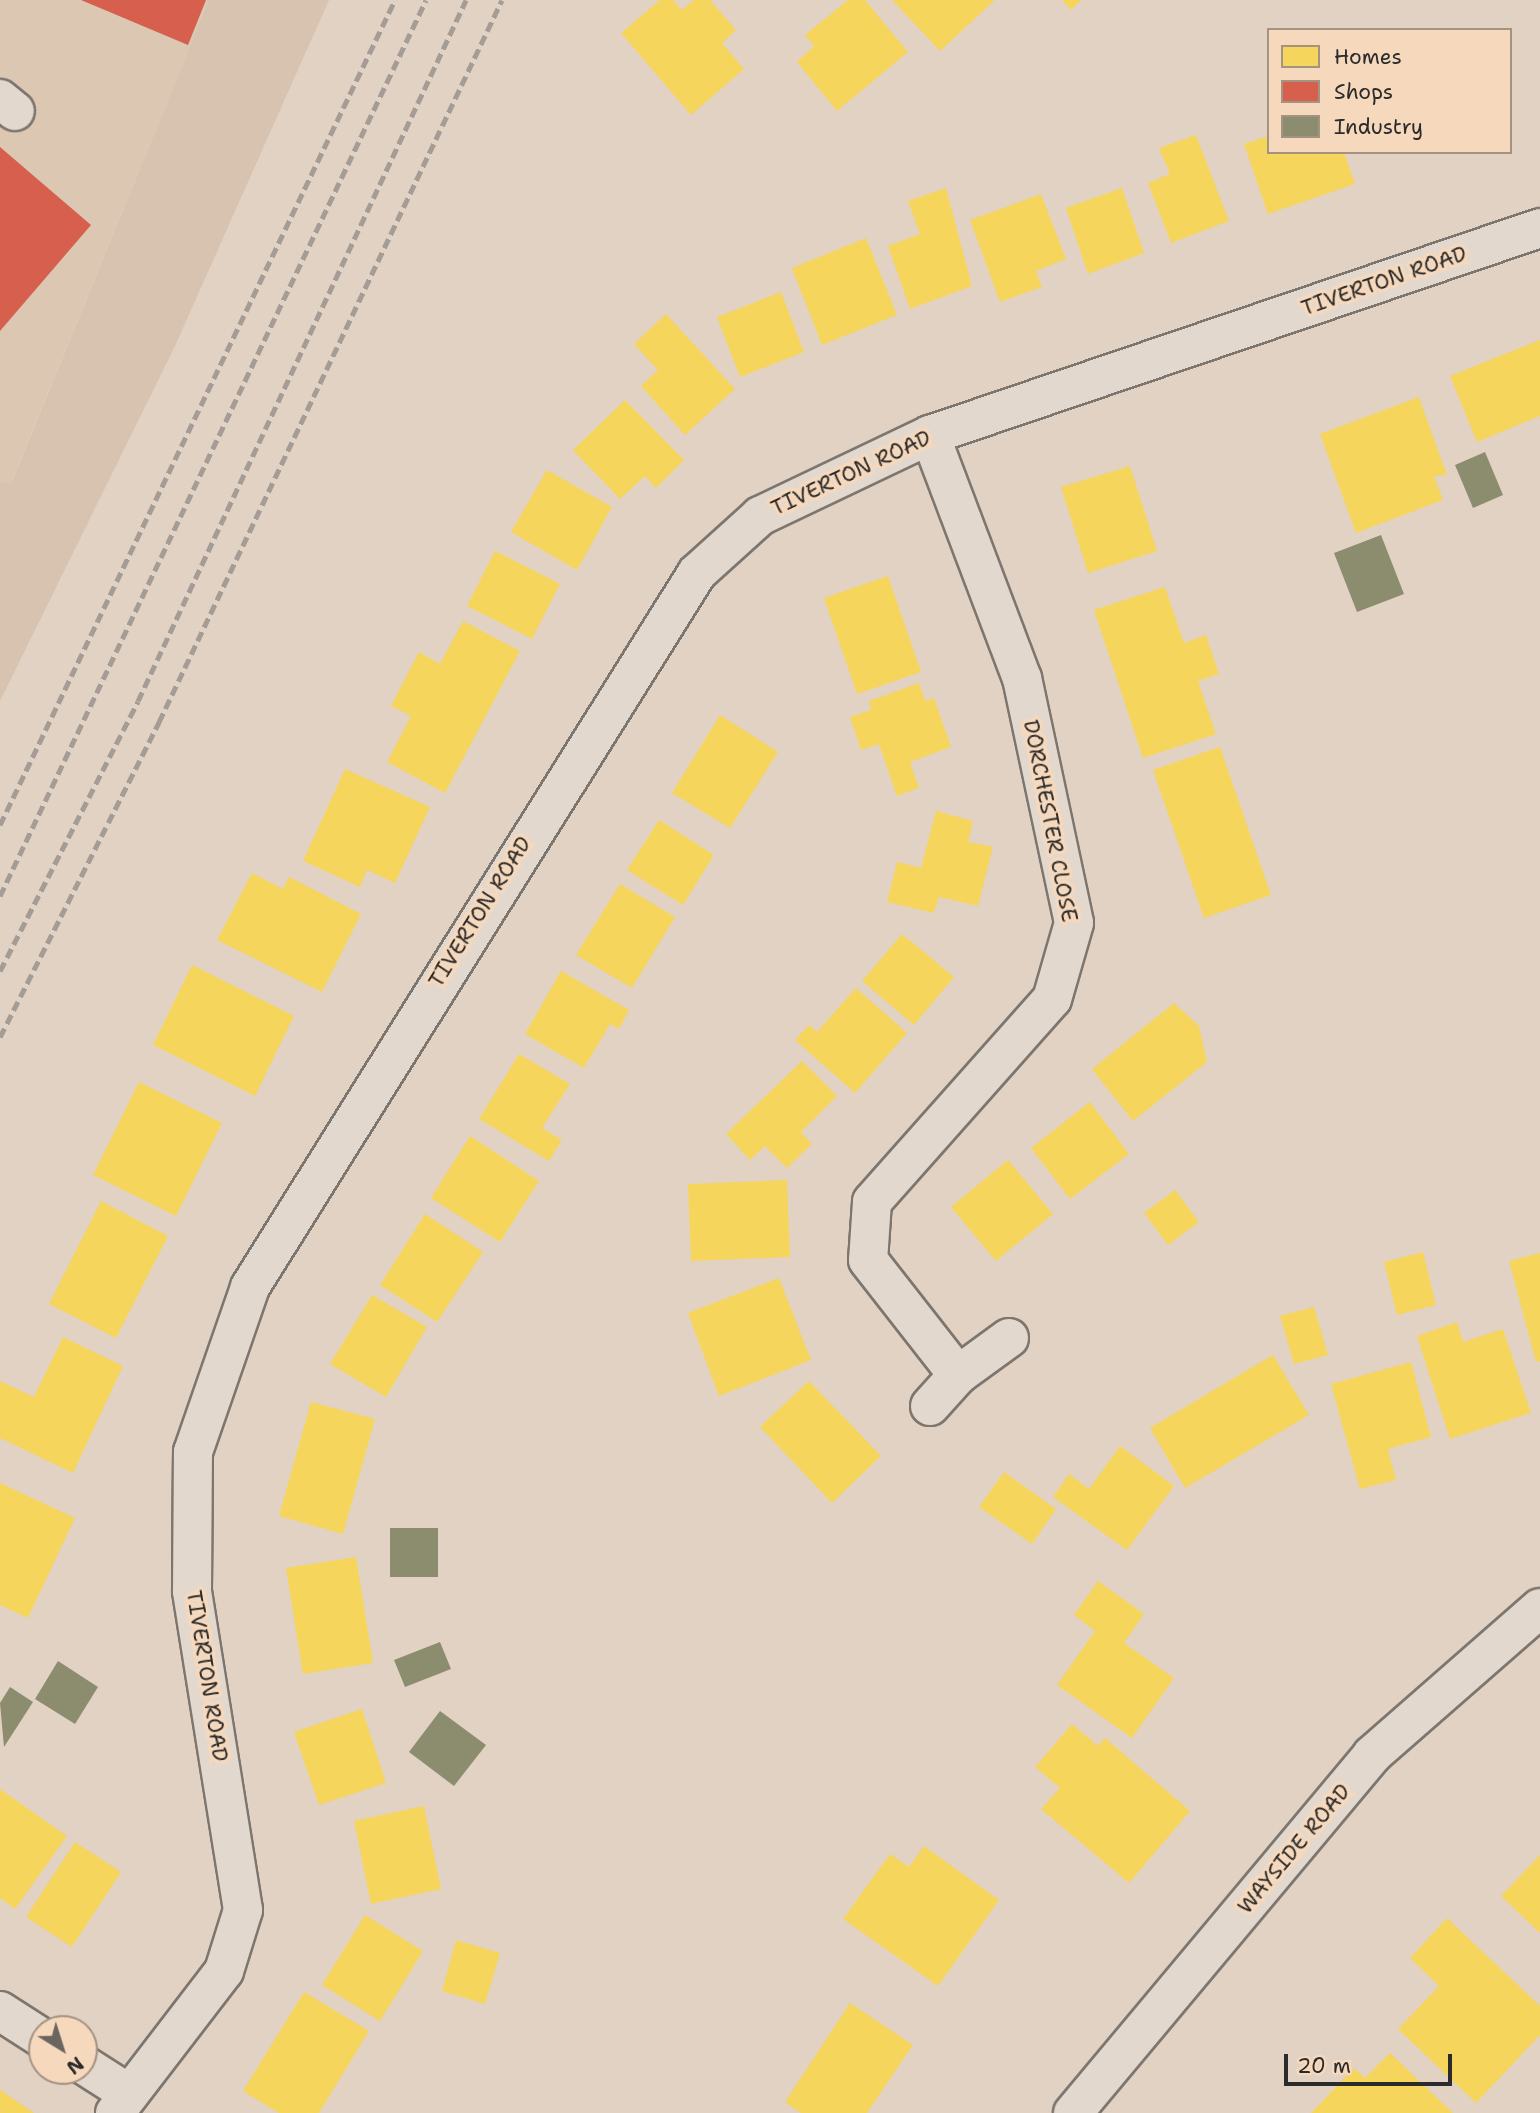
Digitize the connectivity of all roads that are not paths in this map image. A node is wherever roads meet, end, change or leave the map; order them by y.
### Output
1 (1540, 228) edge
2 (930, 435) junction
3 (1009, 1338) dead end
4 (958, 1375) junction
5 (930, 1406) dead end
6 (1540, 1608) edge
7 (0, 2011) edge
8 (28, 2029) edge
9 (98, 2079) edge
10 (122, 2103) edge
11 (1073, 2113) edge

1 - 2 street, TIVERTON ROAD
2 - 4 street, DORCHESTER CLOSE
2 - 10 street, TIVERTON ROAD
3 - 4 street
4 - 5 street
6 - 11 street, WAYSIDE ROAD
7 - 8 street
9 - 10 street

